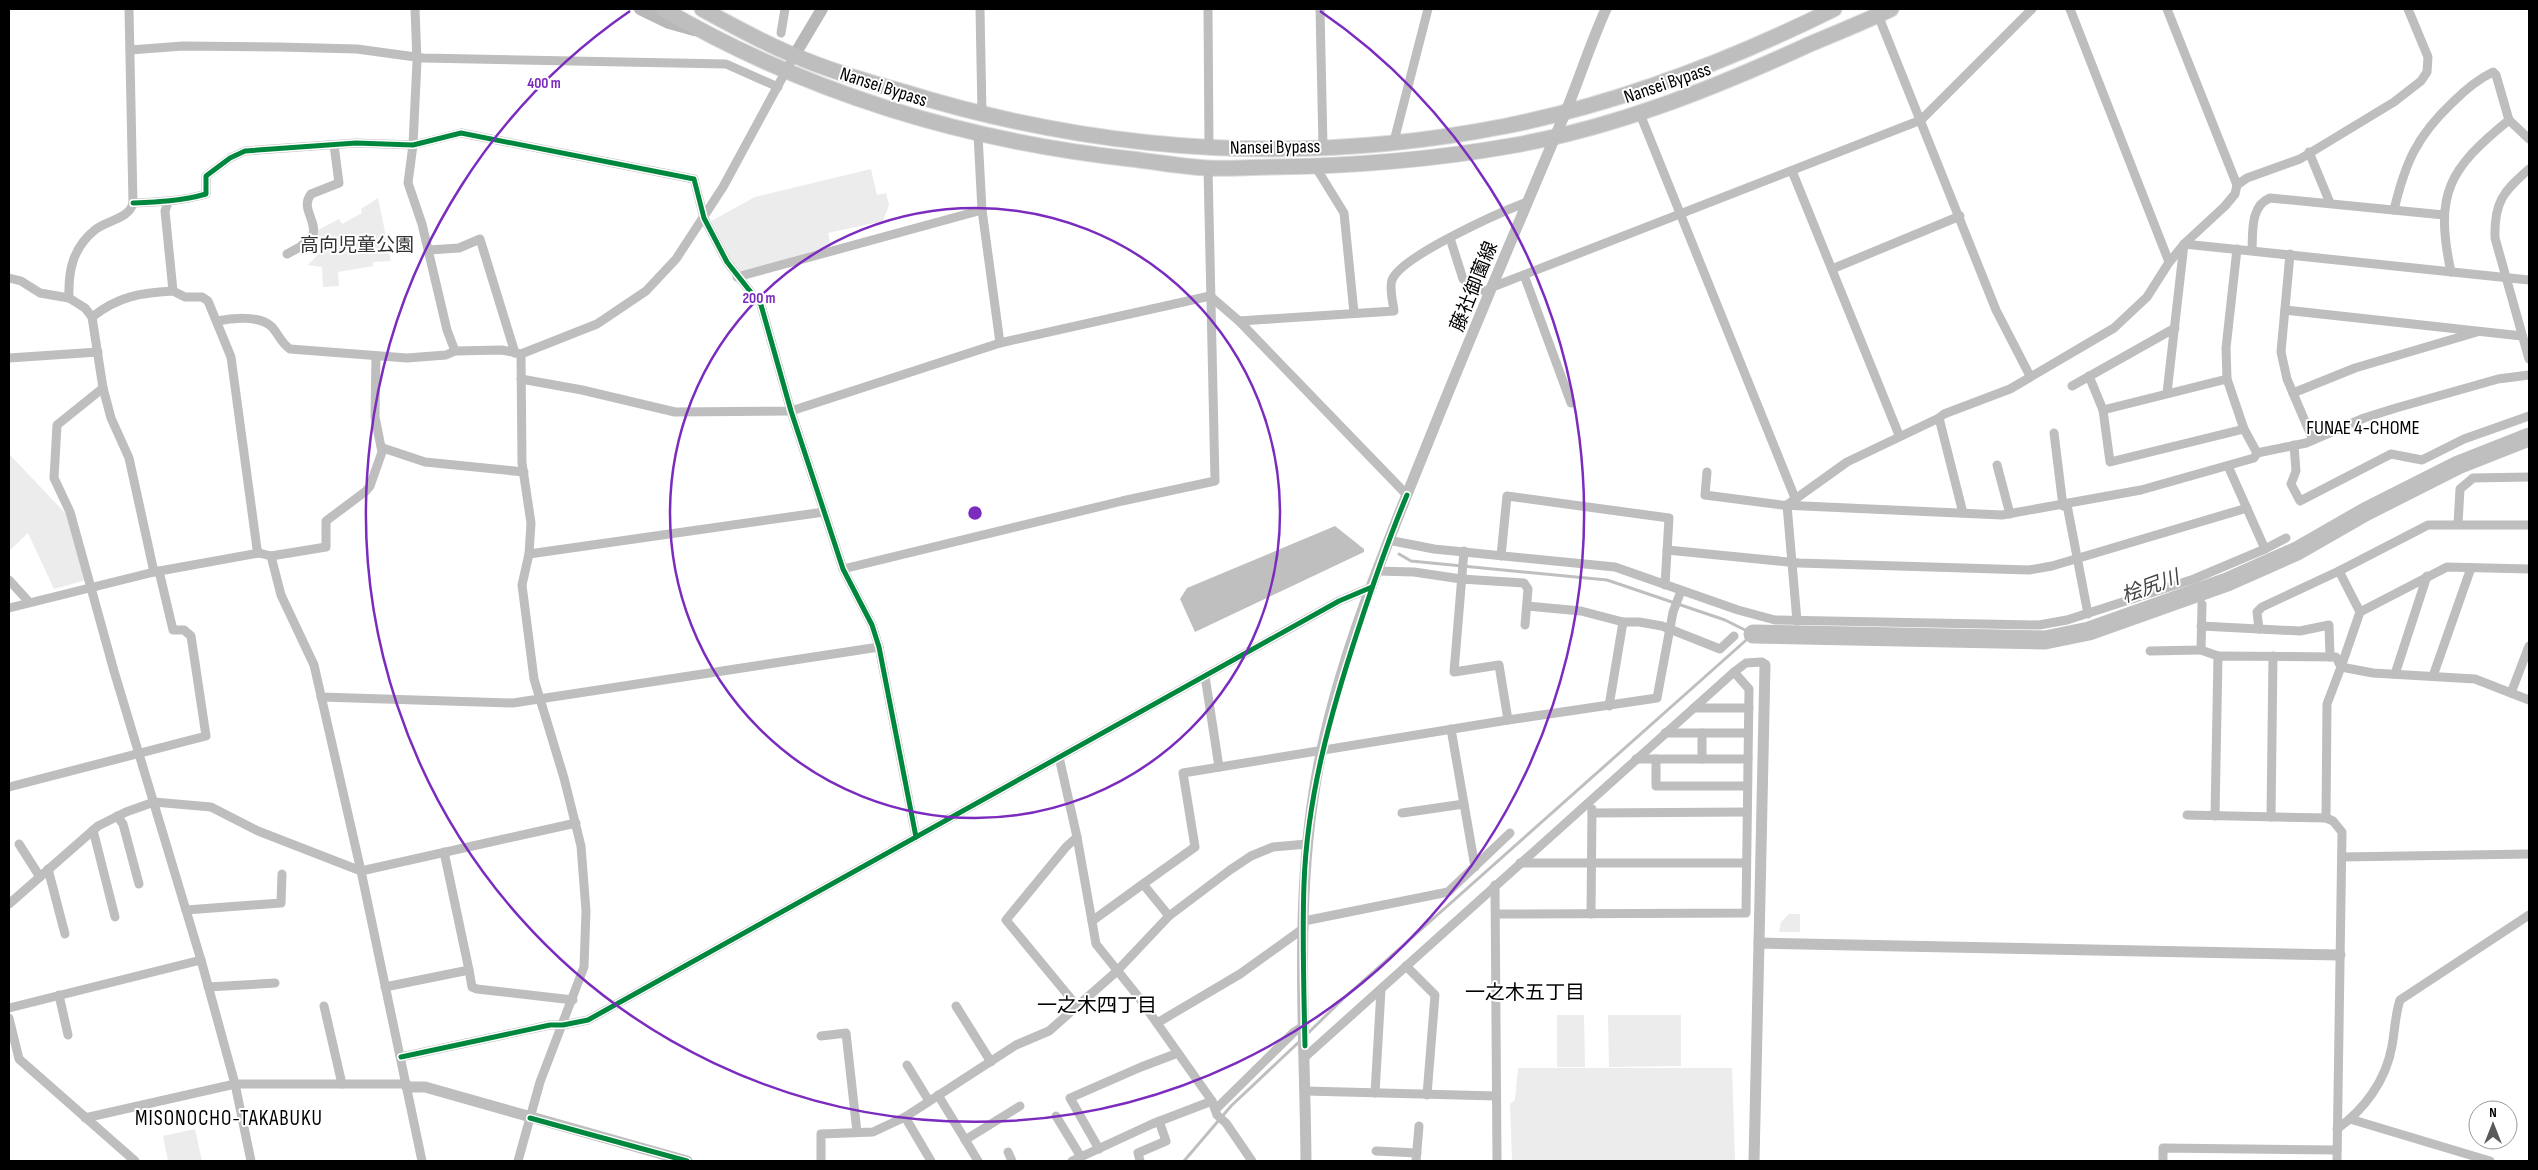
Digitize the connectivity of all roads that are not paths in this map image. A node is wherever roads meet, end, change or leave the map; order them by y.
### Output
1 (129, 9) edge
2 (415, 9) edge
3 (640, 9) edge
4 (663, 9) edge
5 (702, 9) edge
6 (785, 9) edge
7 (822, 9) edge
8 (980, 9) edge
9 (1208, 9) edge
10 (1320, 9) edge
11 (1428, 9) edge
12 (1606, 9) edge
13 (1834, 9) edge
14 (2032, 9) edge
15 (2070, 9) edge
16 (2167, 9) edge
17 (2408, 9) edge
18 (1884, 12) edge
19 (703, 32) junction
20 (781, 33) dead end
21 (130, 50) junction
22 (416, 56) junction
23 (794, 56) junction
24 (787, 72) junction
25 (778, 87) junction
26 (1566, 110) junction
27 (982, 114) junction
28 (1640, 114) junction
29 (1921, 120) junction
30 (2509, 120) junction
31 (978, 135) junction
32 (1554, 136) junction
33 (2529, 140) edge
34 (1394, 141) junction
35 (334, 145) junction
36 (414, 145) junction
37 (1323, 146) junction
38 (1209, 148) junction
39 (2309, 152) junction
40 (1315, 166) junction
41 (1208, 168) junction
42 (2529, 170) edge
43 (1792, 171) junction
44 (2237, 185) junction
45 (168, 202) junction
46 (1527, 202) junction
47 (132, 203) junction
48 (2330, 203) junction
49 (982, 210) junction
50 (2394, 210) junction
51 (1681, 213) junction
52 (2444, 215) junction
53 (1960, 216) junction
54 (704, 218) junction
55 (1450, 238) junction
56 (2184, 244) junction
57 (2237, 249) junction
58 (429, 250) junction
59 (2252, 250) junction
60 (287, 254) dead end
61 (2290, 254) junction
62 (2169, 262) junction
63 (1832, 269) junction
64 (2451, 272) junction
65 (1524, 275) junction
66 (737, 277) junction
67 (9, 278) edge
68 (2507, 278) junction
69 (2529, 280) edge
70 (1489, 290) junction
71 (173, 291) junction
72 (1210, 296) junction
73 (69, 298) junction
74 (2285, 310) junction
75 (1354, 313) junction
76 (92, 317) junction
77 (217, 321) junction
78 (1238, 321) junction
79 (2175, 328) junction
80 (2482, 331) junction
81 (2522, 336) junction
82 (1000, 343) junction
83 (455, 351) junction
84 (98, 352) junction
85 (518, 353) junction
86 (376, 356) junction
87 (9, 358) edge
88 (2529, 359) edge
89 (2529, 375) edge
90 (2030, 376) junction
91 (2089, 376) junction
92 (521, 379) junction
93 (2227, 379) junction
94 (2072, 386) dead end
95 (103, 388) junction
96 (2167, 393) junction
97 (2293, 393) junction
98 (1571, 404) dead end
99 (2104, 410) junction
100 (791, 411) junction
101 (2529, 416) edge
102 (1939, 418) junction
103 (2244, 429) junction
104 (2054, 432) dead end
105 (1899, 435) junction
106 (2313, 440) junction
107 (2294, 444) junction
108 (383, 448) junction
109 (2257, 453) junction
110 (1997, 465) dead end
111 (2228, 466) junction
112 (524, 472) junction
113 (1707, 472) dead end
114 (2529, 477) edge
115 (1407, 495) junction
116 (1795, 498) junction
117 (1787, 505) junction
118 (2065, 505) junction
119 (2247, 508) junction
120 (824, 512) junction
121 (1963, 513) junction
122 (2010, 514) junction
123 (2458, 524) junction
124 (2529, 525) edge
125 (2286, 538) dead end
126 (1388, 540) junction
127 (2266, 549) junction
128 (1667, 550) junction
129 (259, 553) junction
130 (529, 554) junction
131 (1464, 554) junction
132 (271, 556) junction
133 (1501, 556) junction
134 (2077, 558) junction
135 (1792, 562) junction
136 (2471, 568) junction
137 (843, 569) junction
138 (2529, 569) edge
139 (157, 571) junction
140 (1376, 571) junction
141 (2340, 571) junction
142 (2427, 576) junction
143 (1462, 577) junction
144 (9, 580) edge
145 (1665, 585) junction
146 (91, 587) junction
147 (1372, 587) junction
148 (1679, 595) junction
149 (29, 602) junction
150 (2202, 604) dead end
151 (1527, 606) junction
152 (9, 608) edge
153 (2360, 612) junction
154 (2088, 614) junction
155 (1797, 620) junction
156 (1623, 622) junction
157 (1525, 625) dead end
158 (2201, 626) junction
159 (2259, 629) junction
160 (1672, 630) junction
161 (1734, 636) dead end
162 (2529, 646) edge
163 (879, 647) junction
164 (2201, 650) junction
165 (2150, 651) dead end
166 (2218, 656) junction
167 (2273, 656) junction
168 (2330, 657) junction
169 (1765, 665) joint
170 (2341, 667) junction
171 (1734, 672) junction
172 (2395, 674) junction
173 (1205, 676) junction
174 (2433, 676) junction
175 (2511, 693) junction
176 (322, 697) junction
177 (538, 699) junction
178 (2529, 700) edge
179 (1609, 706) junction
180 (1694, 708) junction
181 (1749, 708) junction
182 (1508, 720) junction
183 (1451, 729) junction
184 (1665, 733) junction
185 (1702, 733) junction
186 (1748, 733) junction
187 (1322, 750) junction
188 (139, 754) junction
189 (1059, 757) junction
190 (1636, 759) junction
191 (1656, 759) junction
192 (1702, 759) junction
193 (1748, 759) junction
194 (1219, 767) junction
195 (1747, 786) junction
196 (9, 787) edge
197 (1592, 798) junction
198 (154, 802) junction
199 (1464, 804) junction
200 (1747, 812) junction
201 (1592, 813) junction
202 (1402, 814) dead end
203 (2187, 815) dead end
204 (117, 816) junction
205 (2215, 816) junction
206 (2271, 817) junction
207 (2326, 818) junction
208 (576, 823) junction
209 (93, 830) junction
210 (1510, 833) dead end
211 (916, 837) junction
212 (1077, 837) junction
213 (20, 844) dead end
214 (1307, 844) junction
215 (444, 852) junction
216 (2529, 854) edge
217 (2342, 857) junction
218 (1520, 863) junction
219 (1592, 863) junction
220 (1746, 863) junction
221 (1474, 867) junction
222 (48, 869) junction
223 (361, 871) junction
224 (282, 874) dead end
225 (40, 876) junction
226 (139, 884) dead end
227 (1144, 884) junction
228 (1496, 885) junction
229 (9, 904) edge
230 (186, 910) junction
231 (1496, 914) junction
232 (1591, 914) junction
233 (2529, 915) edge
234 (1169, 916) junction
235 (115, 917) dead end
236 (1092, 921) junction
237 (1304, 925) junction
238 (65, 934) dead end
239 (1759, 943) junction
240 (2340, 955) junction
241 (201, 960) junction
242 (1406, 966) junction
243 (469, 970) junction
244 (1116, 972) junction
245 (276, 983) dead end
246 (208, 986) junction
247 (385, 987) junction
248 (1380, 990) junction
249 (58, 996) junction
250 (573, 1000) junction
251 (324, 1006) dead end
252 (956, 1006) dead end
253 (1077, 1006) junction
254 (9, 1008) edge
255 (9, 1018) edge
256 (1157, 1023) junction
257 (563, 1025) junction
258 (1305, 1025) junction
259 (68, 1035) dead end
260 (822, 1036) dead end
261 (1305, 1052) junction
262 (1178, 1053) junction
263 (401, 1057) junction
264 (991, 1062) junction
265 (907, 1065) dead end
266 (235, 1084) junction
267 (342, 1084) junction
268 (407, 1085) junction
269 (1306, 1091) junction
270 (1375, 1094) junction
271 (1427, 1095) junction
272 (938, 1096) junction
273 (1496, 1096) junction
274 (929, 1101) junction
275 (1020, 1106) dead end
276 (1215, 1108) junction
277 (1056, 1116) dead end
278 (905, 1117) junction
279 (85, 1118) junction
280 (530, 1118) junction
281 (2350, 1120) junction
282 (1159, 1121) junction
283 (1419, 1126) dead end
284 (2337, 1129) junction
285 (857, 1132) junction
286 (965, 1140) junction
287 (1099, 1149) junction
288 (2337, 1150) junction
289 (1376, 1151) dead end
290 (1008, 1152) dead end
291 (1417, 1157) edge
292 (1076, 1159) edge
293 (135, 1161) edge
294 (252, 1161) edge
295 (422, 1161) edge
296 (518, 1161) edge
297 (686, 1161) edge
298 (821, 1161) edge
299 (931, 1161) edge
300 (978, 1161) edge
301 (1012, 1161) edge
302 (1140, 1161) edge
303 (1252, 1161) edge
304 (1306, 1161) edge
305 (1497, 1161) edge
306 (1754, 1161) edge
307 (2163, 1161) edge
308 (2337, 1161) edge
309 (2490, 1161) edge

1 - 21 street
2 - 22 street
3 - 19 main road
4 - 19 highway, Nansei Bypass
5 - 23 highway, Nansei Bypass
6 - 20 street
7 - 23 main road
8 - 27 street
9 - 38 street
10 - 37 street
11 - 34 street
12 - 26 street, 藤社御薗線
13 - 26 highway, Nansei Bypass
14 - 29 street
15 - 62 street
16 - 44 street
17 - 39 street
18 - 28 highway, Nansei Bypass
18 - 29 street
19 - 24 highway, Nansei Bypass
21 - 22 street
21 - 47 street
22 - 25 street
22 - 36 street
23 - 24 street
23 - 27 highway, Nansei Bypass
24 - 25 street
24 - 31 highway, Nansei Bypass
25 - 54 street
26 - 32 street, 藤社御薗線
26 - 34 highway, Nansei Bypass
27 - 38 highway, Nansei Bypass
28 - 32 highway, Nansei Bypass
28 - 51 street
29 - 43 street
29 - 53 street
30 - 33 street
30 - 50 street
30 - 52 street
31 - 41 highway, Nansei Bypass
31 - 49 street
32 - 40 highway, Nansei Bypass
32 - 46 street, 藤社御薗線
34 - 37 highway, Nansei Bypass
35 - 36 street
35 - 45 street
35 - 60 street
36 - 54 street
36 - 58 street
37 - 38 highway, Nansei Bypass
39 - 44 street
39 - 48 street
40 - 41 highway, Nansei Bypass
40 - 75 street
41 - 72 street
42 - 68 street
43 - 51 street
43 - 63 street
44 - 56 street
45 - 47 street
45 - 71 street
46 - 55 street
46 - 70 street, 藤社御薗線
47 - 73 street
48 - 50 street
48 - 59 street
49 - 66 street
49 - 82 street
50 - 52 street
51 - 65 street
51 - 116 street
52 - 64 street
53 - 63 street
53 - 90 street
54 - 66 street
54 - 85 street
55 - 70 street
55 - 75 street
56 - 57 street
56 - 62 street
56 - 79 street
57 - 59 street
57 - 93 street
58 - 83 street
58 - 85 street
59 - 61 street
61 - 64 street
61 - 74 street
62 - 90 street
63 - 105 street
64 - 68 street
65 - 70 street
65 - 98 street
66 - 100 street
67 - 73 street
68 - 69 street
68 - 81 street
70 - 115 street, 藤社御薗線
71 - 76 street
71 - 77 street
72 - 78 street
72 - 82 street
72 - 137 street
73 - 76 street
74 - 80 street
74 - 97 street
75 - 78 street
76 - 84 street
77 - 86 street
77 - 129 street
78 - 115 street
79 - 91 street
79 - 96 street
80 - 81 street
80 - 97 street
81 - 88 street
82 - 100 street
83 - 85 street
83 - 86 street
84 - 87 street
84 - 95 street
85 - 92 street
86 - 108 street
89 - 106 street
90 - 102 street
91 - 94 street
91 - 99 street
92 - 100 street
92 - 112 street
93 - 96 street
93 - 103 street
95 - 139 street
95 - 146 street
96 - 99 street
97 - 106 street
99 - 103 street
100 - 120 street
101 - 107 street
102 - 105 street
102 - 121 street
103 - 109 street
104 - 118 street
105 - 116 street
106 - 107 street
107 - 109 street
108 - 112 street
108 - 132 street
109 - 111 street
110 - 122 street
111 - 118 street
111 - 119 street
112 - 130 street
113 - 117 street
114 - 123 street
115 - 126 street, 藤社御薗線
116 - 117 street
117 - 121 street
117 - 135 street
118 - 122 street
118 - 134 street
119 - 127 street
119 - 134 street
120 - 130 street
120 - 137 street
121 - 122 street
123 - 124 street
123 - 141 street
125 - 127 street
126 - 131 street
126 - 140 street, 藤社御薗線
127 - 154 street
128 - 133 street
128 - 135 street
128 - 145 street
129 - 132 street
129 - 139 street
130 - 177 street
131 - 133 street
131 - 143 street
132 - 176 street
133 - 145 street
134 - 135 street
134 - 154 street
135 - 155 street
136 - 138 street
136 - 142 street
136 - 174 street
137 - 163 street
139 - 146 street
139 - 188 street
140 - 143 street
140 - 147 street, 藤社御薗線
141 - 153 street
141 - 159 street
142 - 153 street
142 - 172 street
143 - 151 street
143 - 182 street
144 - 149 street
145 - 148 street
146 - 149 street
146 - 188 street
147 - 173 street
147 - 187 street, 藤社御薗線
148 - 155 street
148 - 160 street
149 - 152 street
150 - 158 street
151 - 156 street
151 - 157 street
153 - 170 street
154 - 155 street
156 - 160 street
156 - 179 street
158 - 159 street
158 - 164 street
159 - 168 street
160 - 161 street
160 - 179 street
162 - 175 street
163 - 177 street
163 - 211 street
164 - 165 street
164 - 166 street
166 - 167 street
166 - 205 street
167 - 168 street
167 - 206 street
168 - 170 street
169 - 171 street
169 - 239 street
170 - 172 street
170 - 207 street
171 - 180 street
171 - 181 street
172 - 174 street
173 - 189 street
173 - 194 street
174 - 175 street
175 - 178 street
176 - 177 street
176 - 223 street
177 - 208 street
179 - 182 street
180 - 181 street
180 - 184 street
181 - 186 street
182 - 183 street
183 - 187 street
183 - 199 street
184 - 185 street
184 - 190 street
185 - 186 street
185 - 192 street
186 - 193 street
187 - 194 street
187 - 214 street, 藤社御薗線
188 - 196 street
188 - 198 street
189 - 211 street
189 - 212 street
190 - 191 street
190 - 197 street
191 - 192 street
191 - 195 street
192 - 193 street
193 - 195 street
194 - 227 street
195 - 200 street
197 - 201 street
197 - 218 street
198 - 204 street
198 - 223 street
198 - 230 street
199 - 202 street
199 - 221 street
200 - 201 street
200 - 220 street
201 - 219 street
203 - 205 street
204 - 209 street
204 - 226 street
205 - 206 street
206 - 207 street
207 - 217 street
208 - 215 street
208 - 250 street
209 - 222 street
209 - 235 street
210 - 221 street
211 - 257 street
212 - 236 street
212 - 253 street
213 - 225 street
214 - 234 street
214 - 237 street, 藤社御薗線
215 - 223 street
215 - 243 street
216 - 217 street
217 - 240 street
218 - 219 street
218 - 228 street
219 - 220 street
219 - 232 street
220 - 232 street
221 - 237 street
222 - 225 street
222 - 238 street
223 - 247 street
224 - 230 street
225 - 229 street
227 - 234 street
227 - 236 street
228 - 231 street
228 - 242 street
230 - 241 street
231 - 232 street
231 - 273 street
233 - 281 street
234 - 244 street
236 - 244 street
237 - 256 street
237 - 258 street, 藤社御薗線
239 - 240 street
239 - 306 street
240 - 284 street
241 - 246 street
241 - 249 street
242 - 248 street
242 - 271 street
243 - 247 street
243 - 250 street
244 - 253 street
244 - 256 street
245 - 246 street
246 - 266 street
247 - 263 street
248 - 261 street
248 - 270 street
249 - 254 street
249 - 259 street
250 - 257 street
251 - 267 street
252 - 264 street
253 - 264 street
255 - 279 street
256 - 262 street
257 - 263 street
257 - 280 street
258 - 261 street, 藤社御薗線
258 - 276 street
260 - 285 street
261 - 269 street, 藤社御薗線
262 - 276 street
262 - 287 street
263 - 268 street
264 - 272 street
265 - 274 street
266 - 267 street
266 - 279 street
266 - 294 street
267 - 268 street
268 - 280 street
268 - 295 street
269 - 270 street
269 - 304 street, 藤社御薗線
270 - 271 street
271 - 273 street
272 - 274 street
272 - 286 street
273 - 305 street
274 - 278 street
275 - 286 street
276 - 282 street
276 - 303 street
277 - 292 street
278 - 285 street
278 - 299 street
279 - 293 street
280 - 296 street
280 - 297 street
281 - 284 street
281 - 309 street
282 - 287 street
282 - 302 street
283 - 291 street
284 - 288 street
285 - 298 street
286 - 300 street
287 - 292 street
288 - 307 street
288 - 308 street
289 - 291 street
290 - 301 street

